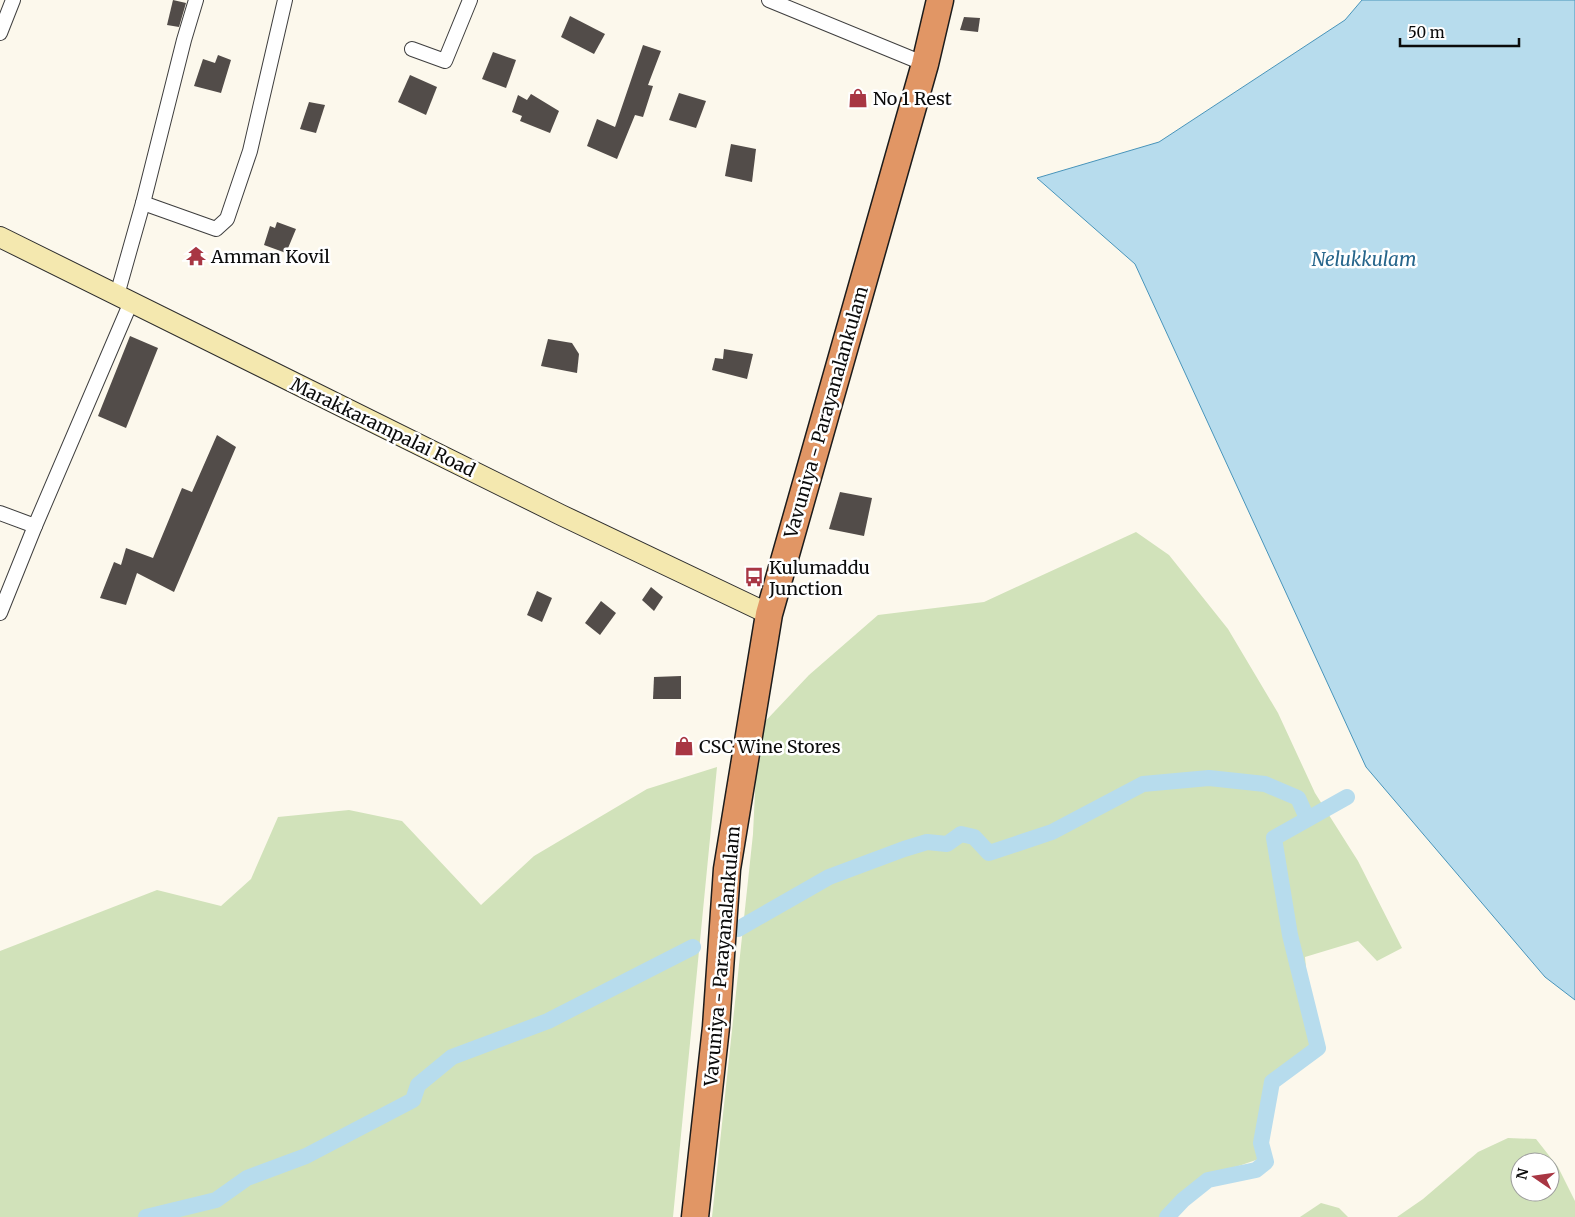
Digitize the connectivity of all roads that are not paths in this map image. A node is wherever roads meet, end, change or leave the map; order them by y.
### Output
1 (13, 0) edge
2 (196, 0) edge
3 (285, 0) edge
4 (470, 0) edge
5 (769, 0) edge
6 (940, 0) edge
7 (0, 33) edge
8 (412, 49) dead end
9 (925, 64) junction
10 (143, 203) junction
11 (0, 237) edge
12 (124, 299) junction
13 (0, 513) edge
14 (35, 526) junction
15 (0, 613) edge
16 (769, 614) junction
17 (695, 1217) edge

1 - 7 street
2 - 10 street
3 - 10 street
4 - 8 street
5 - 9 street
6 - 9 highway, Vavuniya - Parayanalankulam
9 - 16 highway, Vavuniya - Parayanalankulam
10 - 12 street
11 - 12 street, Marakkarampalai Road
12 - 14 street
12 - 16 street, Marakkarampalai Road
13 - 14 street
14 - 15 street
16 - 17 highway, Vavuniya - Parayanalankulam

